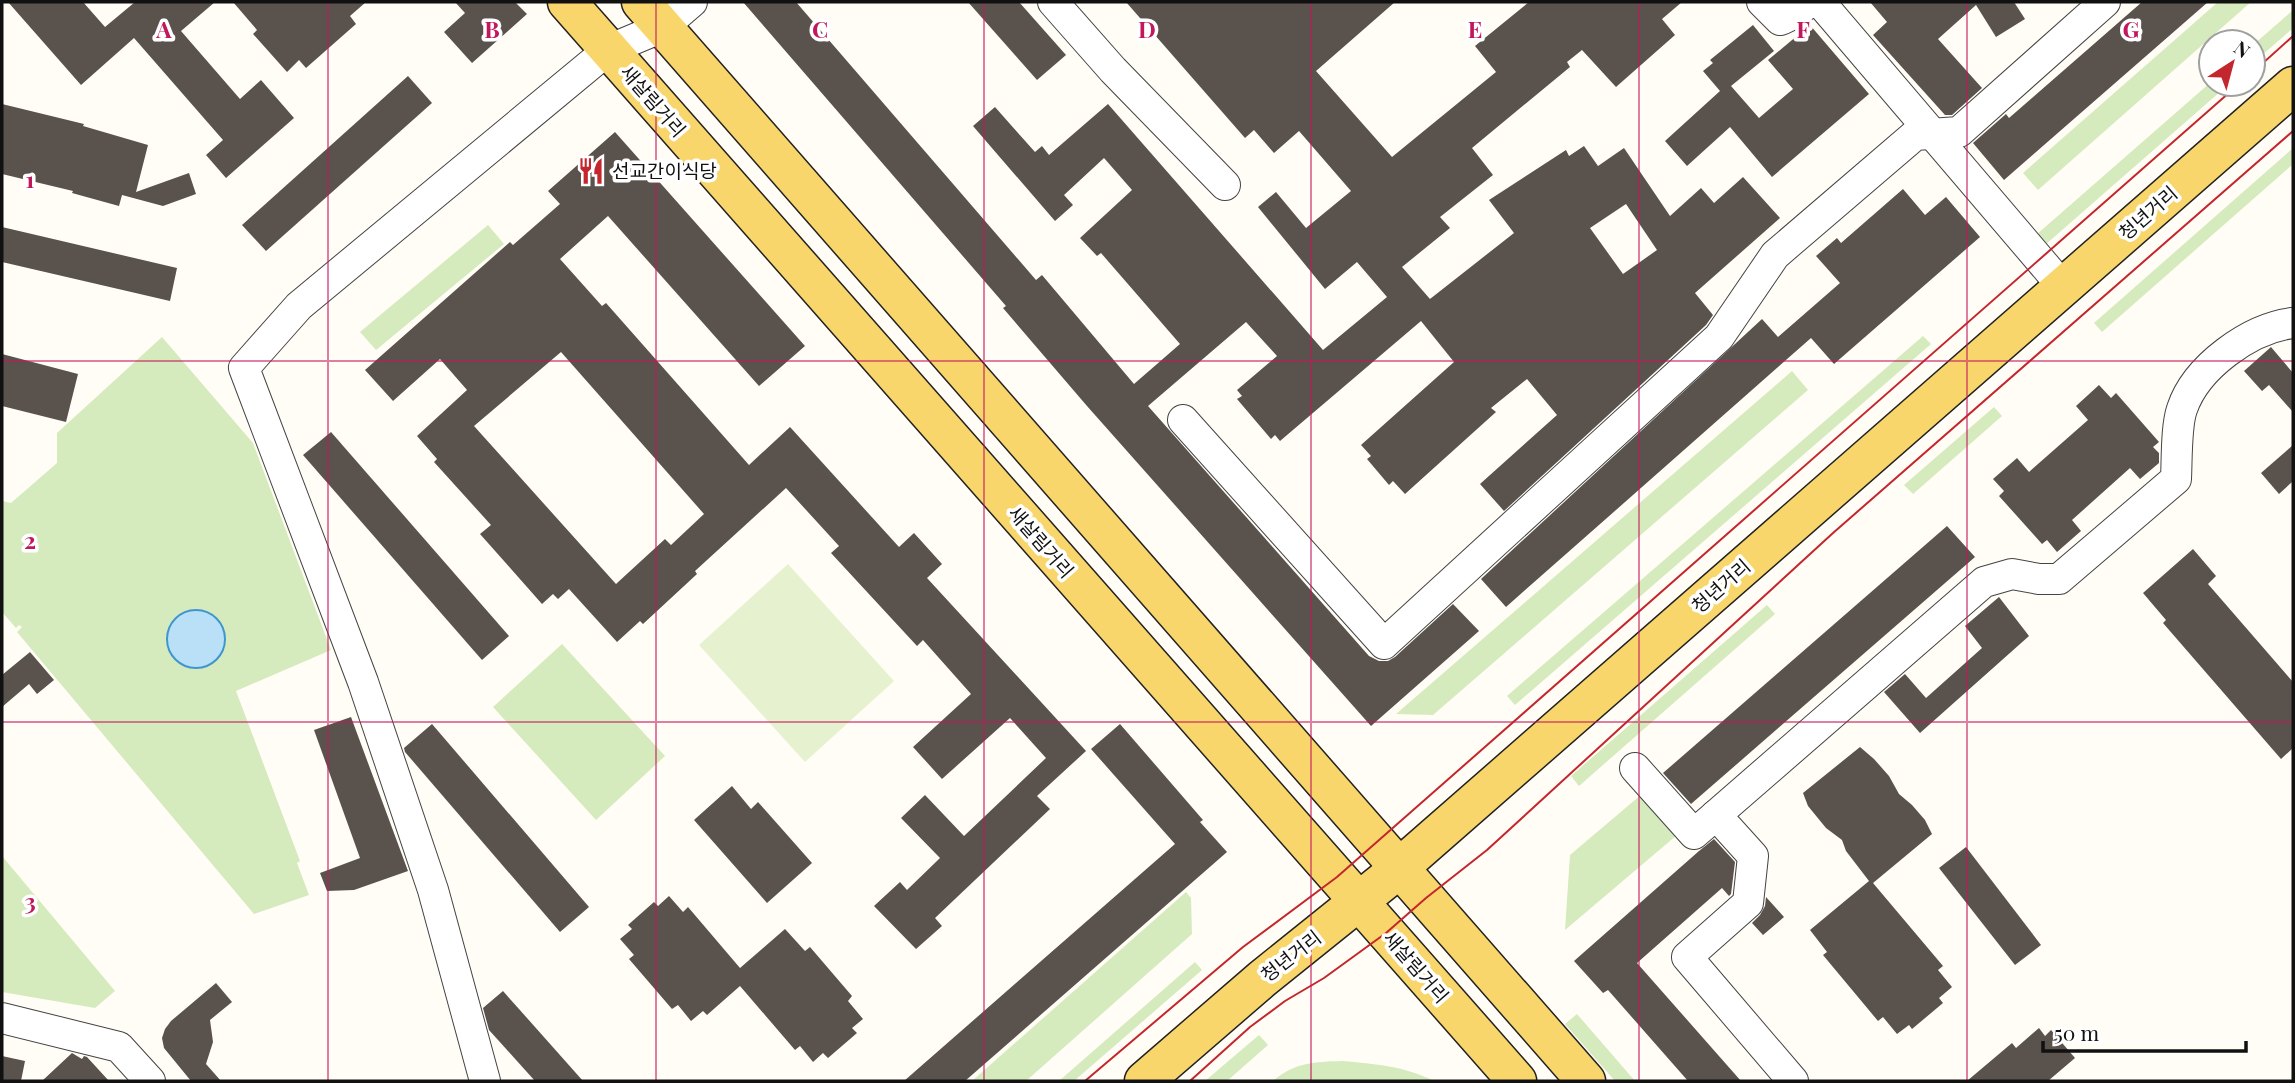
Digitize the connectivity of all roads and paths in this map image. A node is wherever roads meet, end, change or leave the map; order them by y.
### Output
1 (567, 2) edge
2 (692, 2) edge
3 (1053, 2) edge
4 (1762, 2) edge
5 (1814, 2) edge
6 (1820, 2) edge
7 (2105, 2) edge
8 (652, 14) edge
9 (608, 50) junction
10 (2293, 86) edge
11 (1932, 133) junction
12 (1225, 185) dead end
13 (2063, 287) junction
14 (2288, 332) edge
15 (1183, 420) dead end
16 (1635, 768) dead end
17 (1716, 815) junction
18 (1400, 867) junction
19 (1360, 902) junction
20 (2, 1018) edge
21 (150, 1081) edge
22 (485, 1081) edge
23 (1144, 1081) edge
24 (1517, 1081) edge
25 (1586, 1081) edge
26 (1793, 1081) edge

1 - 9 main road, 새살림거리
2 - 8 street
3 - 12 street
4 - 5 street
6 - 11 street
7 - 11 street
8 - 9 street
8 - 18 main road
9 - 19 main road, 새살림거리
9 - 22 street
10 - 13 main road, 청년거리
11 - 13 street
11 - 15 street
13 - 18 main road, 청년거리
14 - 17 street
16 - 17 street
17 - 26 street
18 - 19 main road, 청년거리
18 - 25 main road
19 - 23 main road, 청년거리
19 - 24 main road, 새살림거리
20 - 21 street

